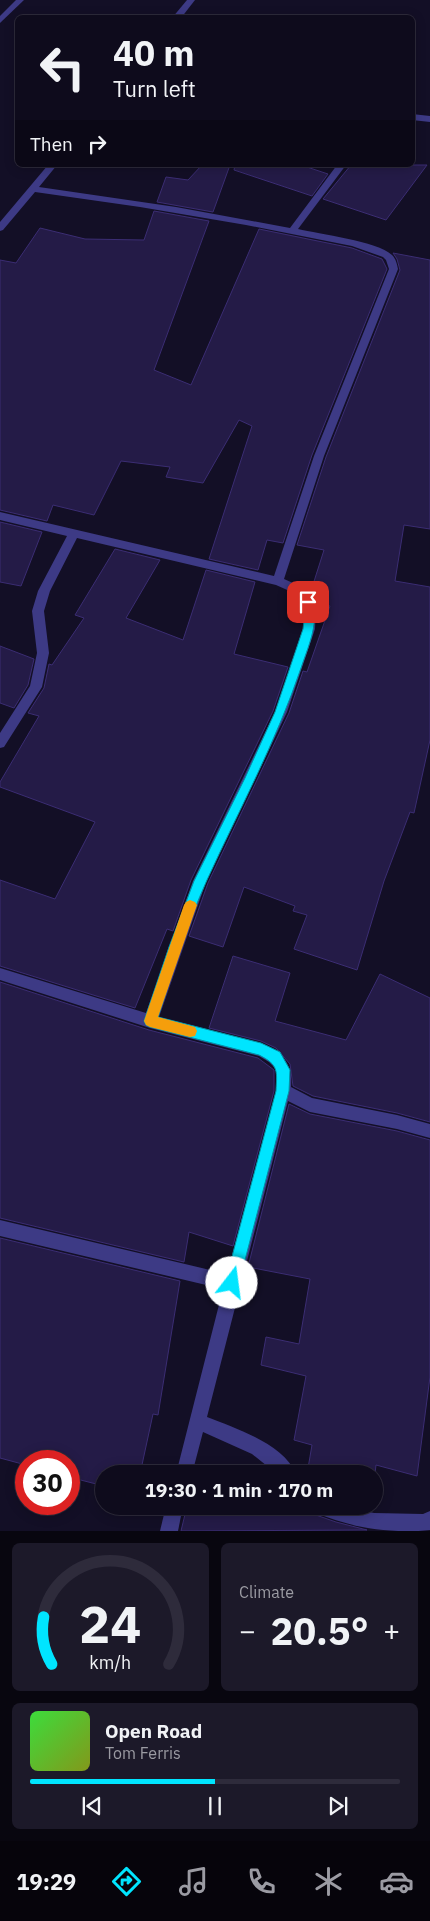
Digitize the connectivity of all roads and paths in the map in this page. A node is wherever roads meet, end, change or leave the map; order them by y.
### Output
1 (20, 0) edge
2 (191, 0) edge
3 (178, 15) edge
4 (0, 21) edge
5 (415, 117) edge
6 (430, 119) edge
7 (51, 167) edge
8 (340, 167) edge
9 (34, 189) junction
10 (0, 228) edge
11 (292, 231) junction
12 (0, 516) edge
13 (74, 533) junction
14 (278, 581) junction
15 (0, 744) edge
16 (0, 974) edge
17 (150, 1021) junction
18 (283, 1091) junction
19 (430, 1132) edge
20 (0, 1228) edge
21 (232, 1283) junction
22 (197, 1421) junction
23 (186, 1465) edge
24 (282, 1465) edge
25 (173, 1515) edge
26 (343, 1515) edge
27 (430, 1520) edge
28 (169, 1531) edge

1 - 4 street
2 - 3 street
5 - 6 street
7 - 9 street
8 - 11 street
9 - 10 street
9 - 11 street
11 - 14 street
12 - 13 street
13 - 14 street
13 - 15 street
14 - 17 street
16 - 17 street
17 - 18 street
18 - 19 street
18 - 21 street
20 - 21 street
21 - 22 street
22 - 23 street
22 - 24 street
25 - 28 street
26 - 27 street

